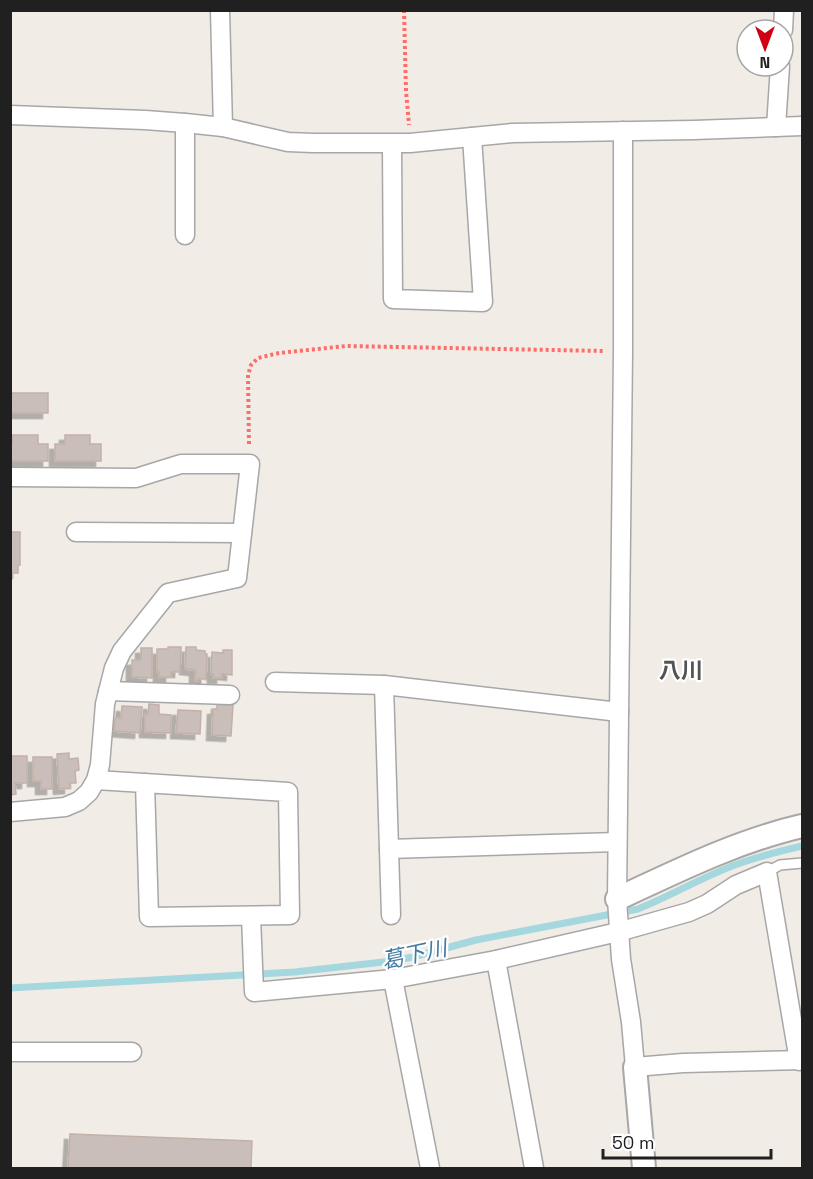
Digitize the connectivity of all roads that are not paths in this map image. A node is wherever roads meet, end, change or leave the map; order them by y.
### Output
1 (220, 10) edge
2 (779, 78) edge
3 (10, 115) edge
4 (185, 123) junction
5 (802, 126) edge
6 (223, 127) junction
7 (776, 127) junction
8 (623, 131) junction
9 (472, 137) junction
10 (401, 144) junction
11 (185, 235) dead end
12 (10, 477) edge
13 (76, 532) dead end
14 (242, 533) junction
15 (275, 682) dead end
16 (384, 685) junction
17 (108, 691) junction
18 (230, 695) dead end
19 (619, 712) junction
20 (96, 780) junction
21 (145, 783) junction
22 (10, 812) edge
23 (802, 826) edge
24 (617, 842) junction
25 (389, 849) junction
26 (802, 863) edge
27 (767, 872) junction
28 (616, 899) junction
29 (392, 915) dead end
30 (251, 916) junction
31 (618, 932) junction
32 (496, 960) junction
33 (393, 979) junction
34 (10, 1052) edge
35 (132, 1052) dead end
36 (801, 1060) edge
37 (635, 1067) junction
38 (430, 1168) edge
39 (534, 1168) edge
40 (644, 1168) edge

1 - 6 street
2 - 7 street
3 - 4 street
4 - 6 street
4 - 11 street
5 - 7 street
6 - 10 street
7 - 8 street
8 - 9 street
8 - 19 street
9 - 10 street
9 - 10 street
12 - 14 street
13 - 14 street
14 - 17 street
15 - 16 street
16 - 19 street
16 - 25 street
17 - 18 street
17 - 20 street
19 - 24 street
20 - 21 street
20 - 22 street
21 - 30 street
21 - 30 street
23 - 28 street
24 - 25 street
24 - 28 street
25 - 29 street
26 - 27 lane
27 - 31 street
27 - 36 street
28 - 31 street
30 - 33 street
31 - 32 street
31 - 37 street
32 - 33 street
32 - 39 street
33 - 38 street
34 - 35 street
36 - 37 street
37 - 40 street

